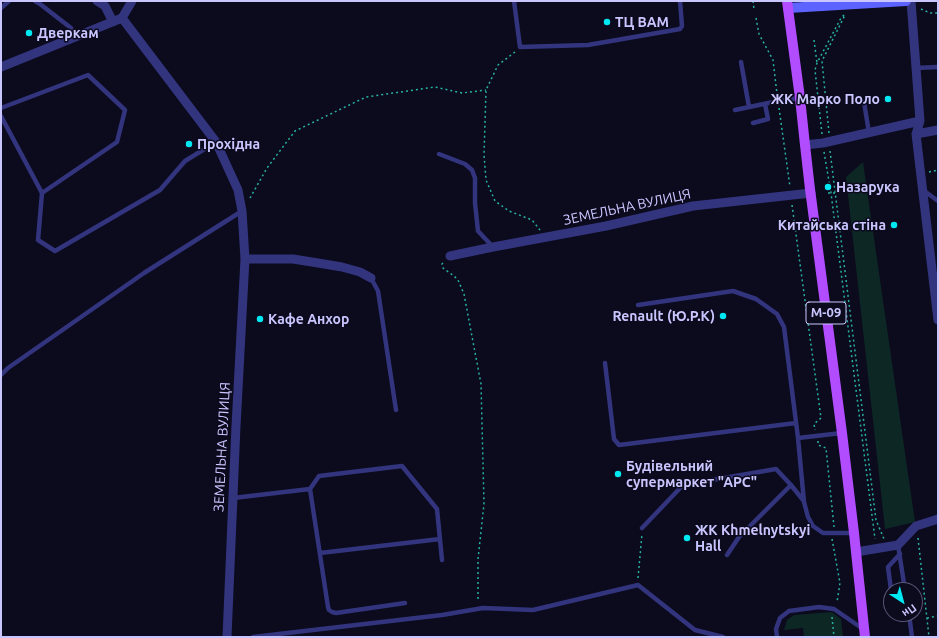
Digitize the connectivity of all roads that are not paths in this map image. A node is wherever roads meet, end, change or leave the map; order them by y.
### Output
1 (9, 1) edge
2 (35, 1) edge
3 (97, 1) edge
4 (132, 1) edge
5 (514, 1) edge
6 (680, 1) edge
7 (907, 2) edge
8 (788, 4) edge
9 (1, 8) edge
10 (118, 20) junction
11 (74, 37) junction
12 (741, 62) dead end
13 (1, 67) edge
14 (938, 67) edge
15 (916, 68) junction
16 (800, 98) junction
17 (864, 102) dead end
18 (765, 104) junction
19 (749, 107) junction
20 (1, 108) edge
21 (735, 110) dead end
22 (1, 116) edge
23 (920, 121) junction
24 (753, 123) dead end
25 (938, 130) edge
26 (869, 133) junction
27 (916, 134) junction
28 (216, 142) junction
29 (805, 145) junction
30 (439, 154) dead end
31 (923, 189) junction
32 (42, 193) junction
33 (810, 193) junction
34 (938, 201) edge
35 (242, 211) junction
36 (493, 247) junction
37 (450, 256) road end
38 (245, 259) junction
39 (935, 270) edge
40 (371, 278) joint
41 (638, 305) dead end
42 (938, 320) edge
43 (605, 363) dead end
44 (1, 375) edge
45 (396, 410) dead end
46 (796, 423) junction
47 (842, 433) junction
48 (798, 438) junction
49 (791, 485) junction
50 (310, 489) junction
51 (233, 498) junction
52 (804, 502) junction
53 (938, 519) edge
54 (642, 528) road end
55 (854, 533) junction
56 (440, 539) junction
57 (899, 550) junction
58 (856, 552) junction
59 (320, 553) junction
60 (727, 555) dead end
61 (442, 560) dead end
62 (890, 582) edge
63 (904, 582) edge
64 (405, 603) dead end
65 (910, 622) edge
66 (865, 633) edge
67 (227, 637) edge
68 (253, 637) edge
69 (723, 637) edge
70 (777, 637) edge
71 (912, 637) edge

1 - 9 lane
2 - 11 lane
3 - 10 street, ЗЕМЕЛЬНА ВУЛИЦЯ
4 - 10 street
5 - 6 lane
7 - 8 main road
7 - 15 street
8 - 16 main road, М-09
10 - 11 street
10 - 28 street, ЗЕМЕЛЬНА ВУЛИЦЯ
11 - 13 street
12 - 19 lane
14 - 15 lane
15 - 23 street
16 - 18 lane
16 - 29 main road, М-09
17 - 26 lane
18 - 19 lane
18 - 24 lane
19 - 21 lane
20 - 32 lane
22 - 32 lane
23 - 26 street
23 - 27 street
25 - 27 street
26 - 29 street
27 - 31 street
28 - 32 lane
28 - 35 street, ЗЕМЕЛЬНА ВУЛИЦЯ
29 - 33 main road, М-09
30 - 36 lane
31 - 34 lane
31 - 39 street
33 - 36 street, ЗЕМЕЛЬНА ВУЛИЦЯ
33 - 47 main road, М-09
35 - 38 street, ЗЕМЕЛЬНА ВУЛИЦЯ
35 - 44 lane
36 - 37 street, ЗЕМЕЛЬНА ВУЛИЦЯ
38 - 40 street
38 - 51 street, ЗЕМЕЛЬНА ВУЛИЦЯ
39 - 42 street
40 - 45 lane
41 - 46 lane
43 - 46 lane
46 - 48 lane
47 - 48 lane
47 - 55 main road, М-09
48 - 52 lane
49 - 52 lane
49 - 54 lane
49 - 60 lane
50 - 51 lane
50 - 56 lane
50 - 59 lane
51 - 67 street, ЗЕМЕЛЬНА ВУЛИЦЯ
52 - 55 lane
53 - 57 street
55 - 58 main road, М-09
56 - 59 lane
56 - 61 lane
57 - 58 street
57 - 62 lane
57 - 63 lane
58 - 66 main road, М-09
59 - 64 lane
65 - 71 lane
66 - 70 lane
68 - 69 lane

